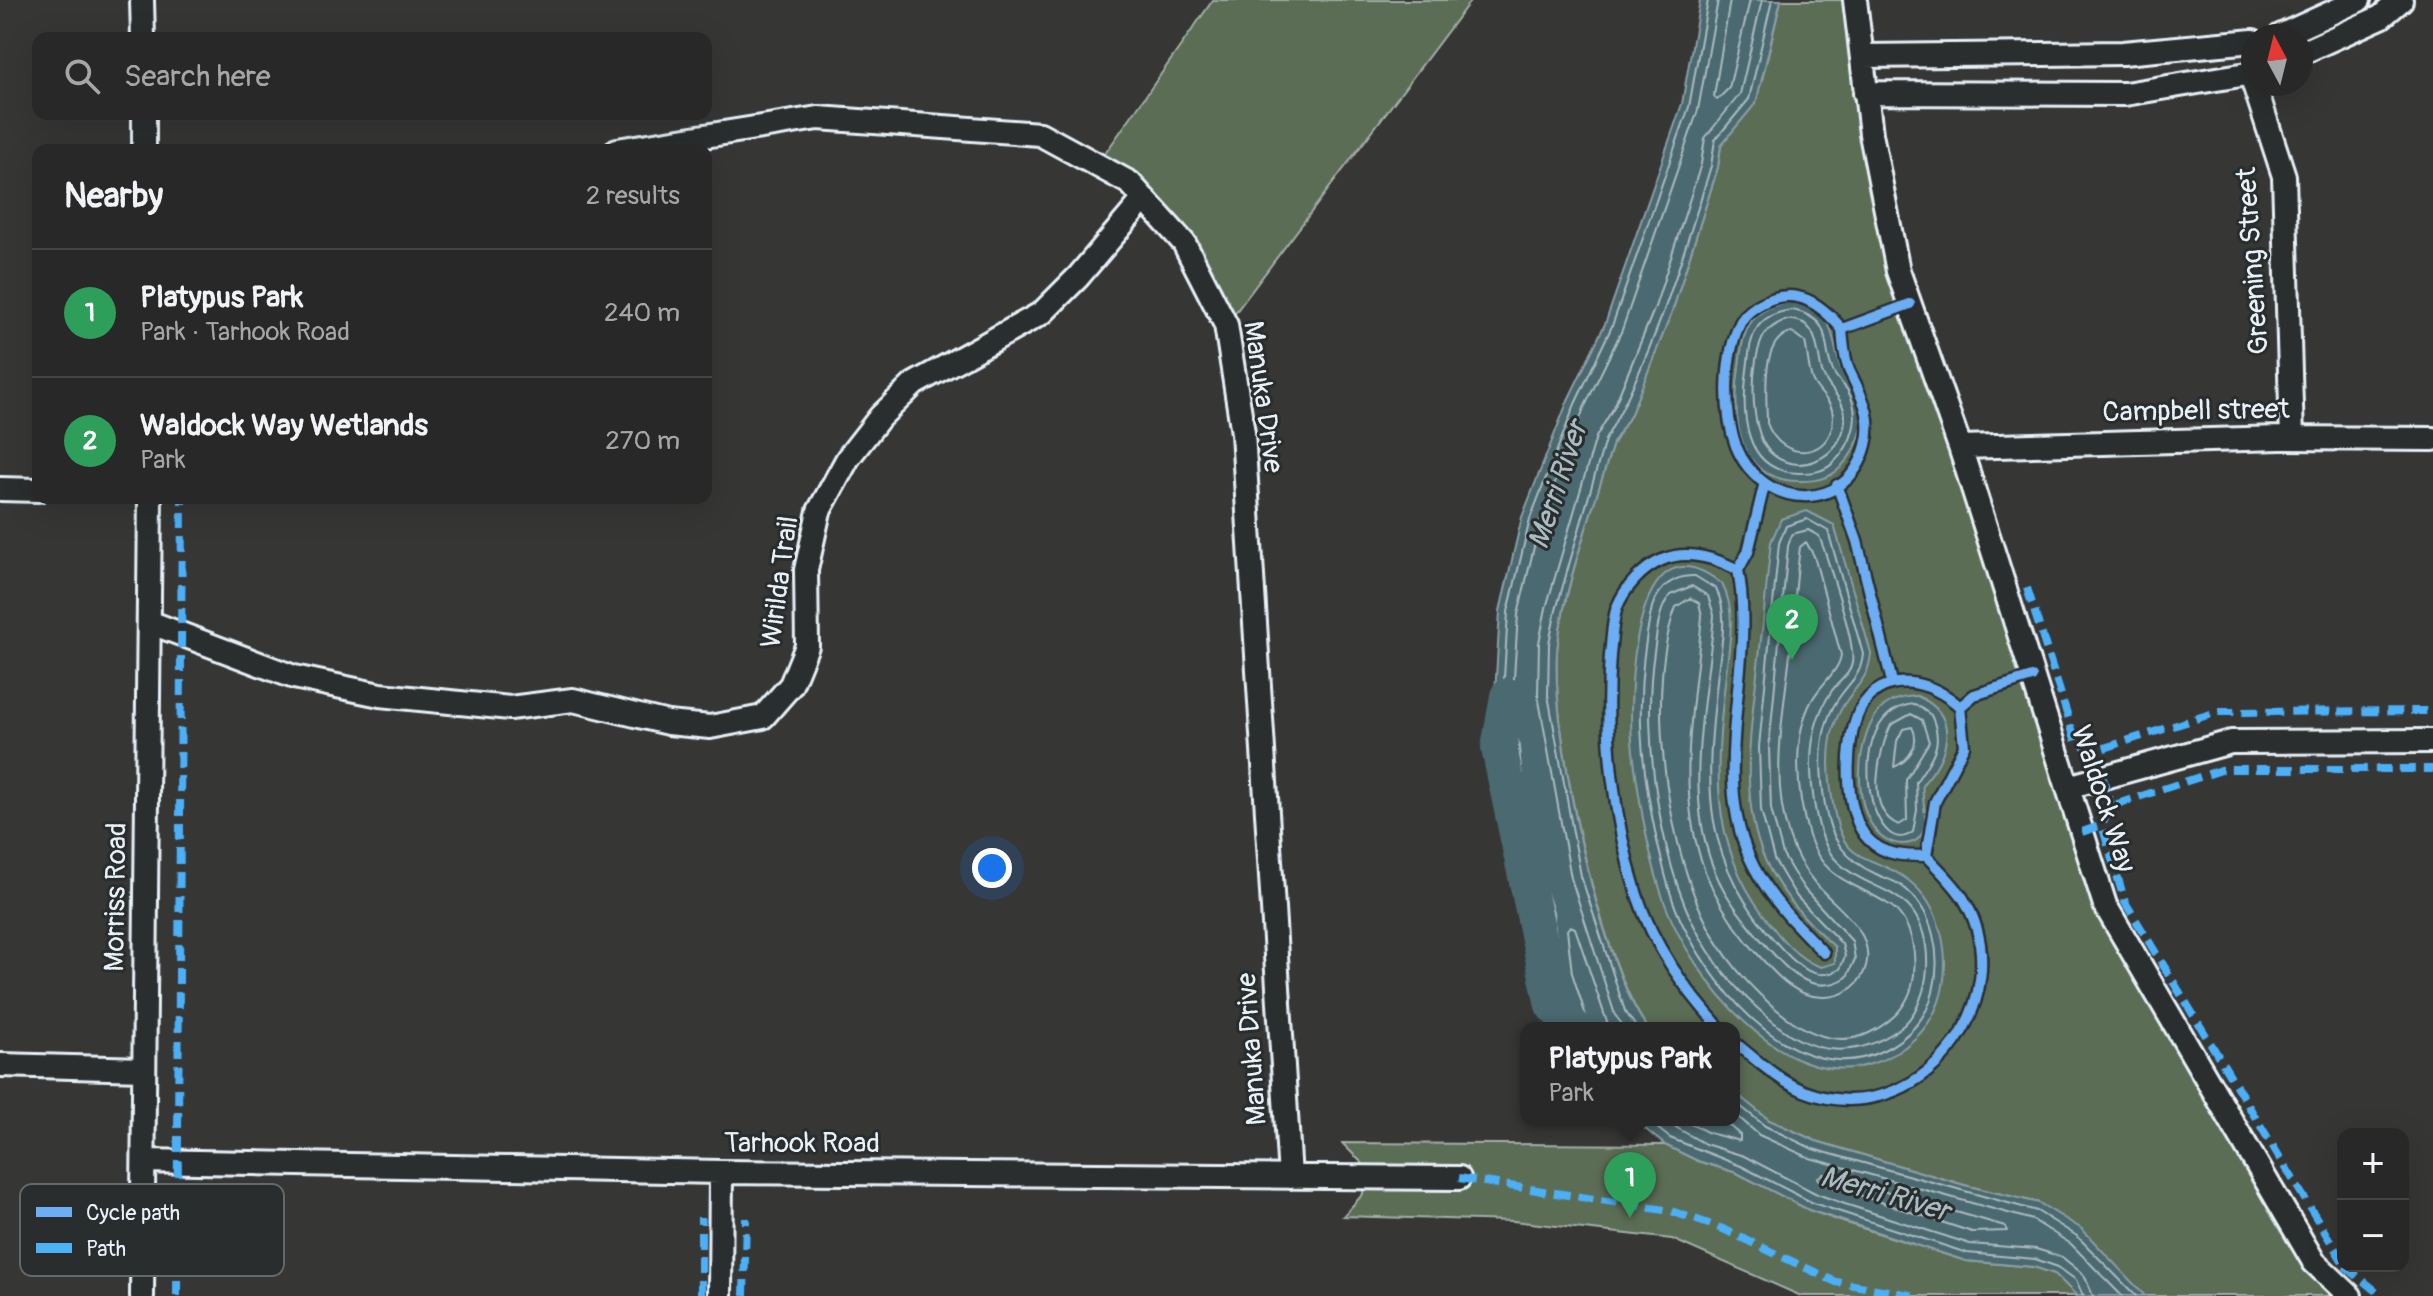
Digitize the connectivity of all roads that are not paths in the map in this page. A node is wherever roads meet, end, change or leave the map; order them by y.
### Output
1 (142, 0) edge
2 (1855, 0) edge
3 (2359, 0) edge
4 (2401, 0) edge
5 (2306, 24) edge
6 (143, 32) edge
7 (2241, 43) edge
8 (2313, 48) edge
9 (1863, 56) junction
10 (2241, 80) edge
11 (1865, 93) junction
12 (2259, 96) edge
13 (144, 120) edge
14 (144, 144) edge
15 (655, 144) edge
16 (1144, 199) junction
17 (2292, 438) junction
18 (2433, 439) edge
19 (1960, 447) junction
20 (0, 489) edge
21 (32, 490) edge
22 (150, 504) edge
23 (149, 622) junction
24 (2433, 741) edge
25 (2068, 787) junction
26 (0, 1065) edge
27 (144, 1069) junction
28 (144, 1161) junction
29 (721, 1172) junction
30 (1290, 1177) junction
31 (1459, 1178) dead end
32 (144, 1184) edge
33 (142, 1276) edge
34 (142, 1296) edge
35 (720, 1296) edge
36 (2350, 1296) edge

1 - 6 street
2 - 9 street, Waldock Way
3 - 5 street
4 - 8 street
7 - 9 street
9 - 11 street, Waldock Way
10 - 11 street
11 - 19 street, Waldock Way
12 - 17 street, Greening Street
13 - 14 street
15 - 16 street, Manuka Drive
16 - 23 street, Wirilda Trail
16 - 30 street, Manuka Drive
17 - 18 street, Campbell street
17 - 19 street, Campbell street
19 - 25 street, Waldock Way
20 - 21 street
22 - 23 street, Morriss Road
23 - 27 street, Morriss Road
24 - 25 street
25 - 36 street, Waldock Way
26 - 27 street
27 - 28 street, Morriss Road
28 - 29 street, Tarhook Road
28 - 32 street, Morriss Road
29 - 30 street, Tarhook Road
29 - 35 street
30 - 31 street, Tarhook Road
33 - 34 street, Morriss Road

